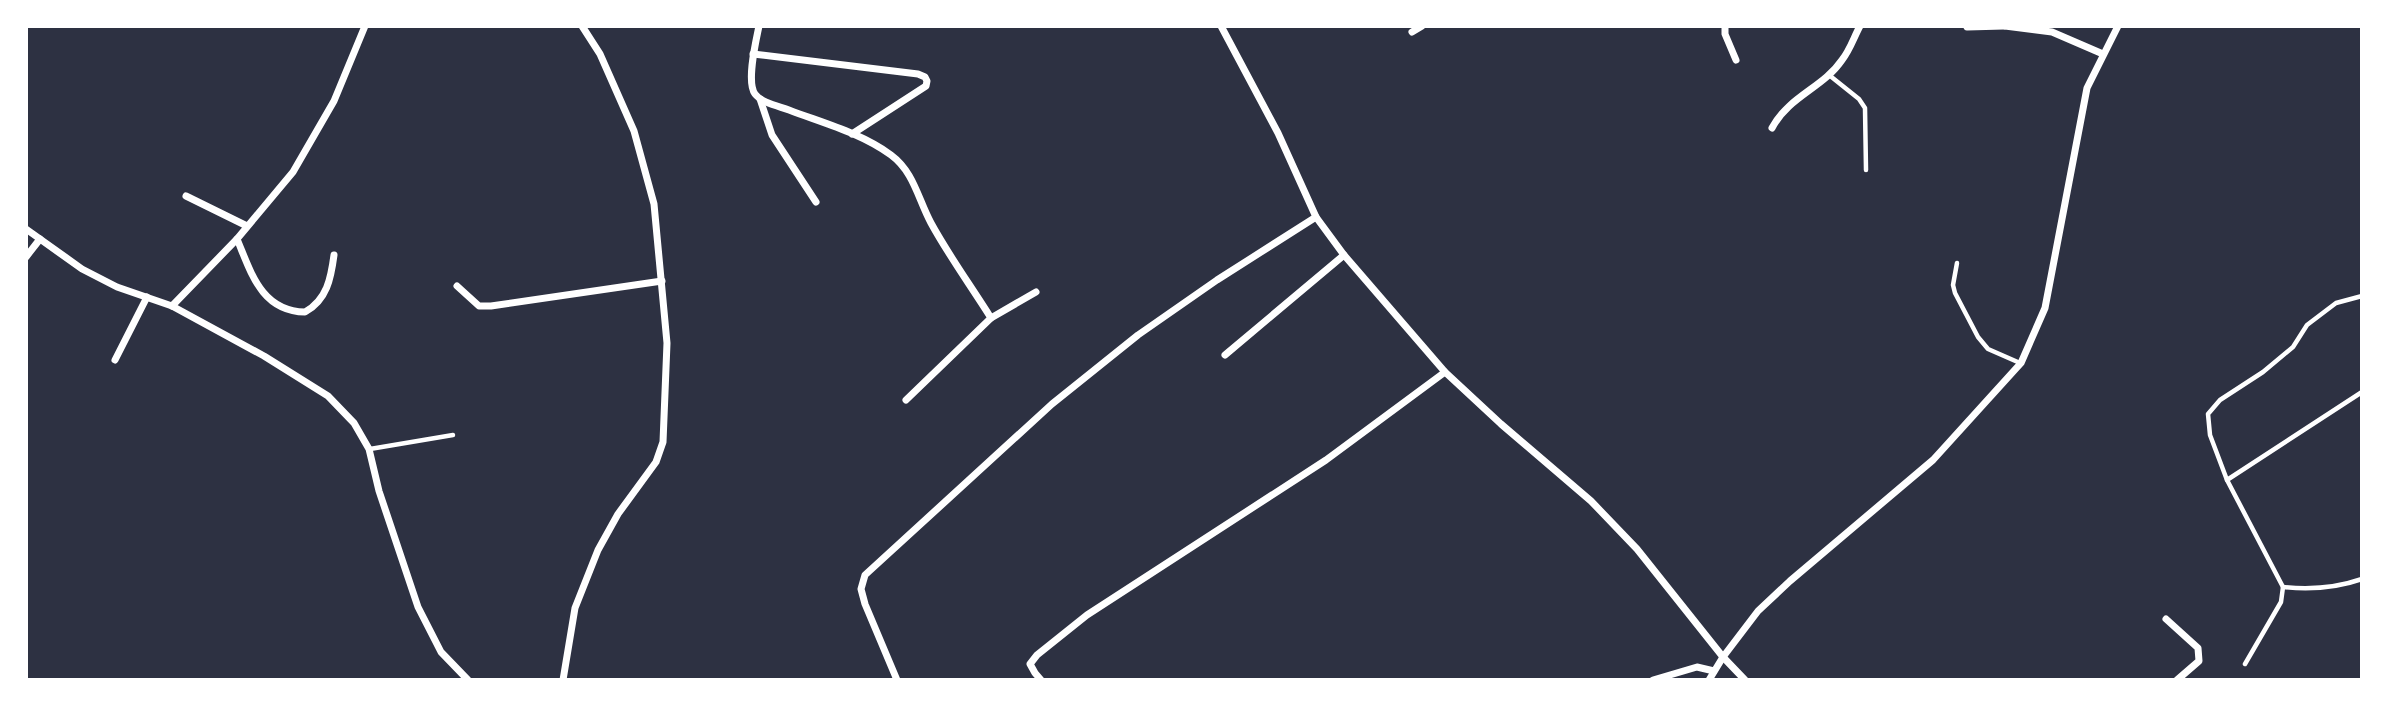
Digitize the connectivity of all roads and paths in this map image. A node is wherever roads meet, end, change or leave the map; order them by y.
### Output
1 (365, 26) edge
2 (582, 26) edge
3 (759, 26) edge
4 (1221, 26) edge
5 (1422, 26) edge
6 (1725, 26) edge
7 (1860, 26) edge
8 (2005, 26) edge
9 (2118, 26) edge
10 (1967, 27) edge
11 (1412, 32) dead end
12 (753, 54) junction
13 (2103, 54) junction
14 (1736, 60) dead end
15 (1829, 74) junction
16 (760, 99) junction
17 (1772, 128) dead end
18 (852, 134) junction
19 (1866, 170) dead end
20 (186, 196) dead end
21 (816, 202) dead end
22 (1316, 217) junction
23 (247, 226) junction
24 (26, 229) edge
25 (40, 239) junction
26 (237, 239) junction
27 (1344, 255) junction
28 (334, 256) dead end
29 (26, 257) edge
30 (1957, 263) dead end
31 (662, 281) junction
32 (457, 286) dead end
33 (1036, 292) dead end
34 (2362, 296) edge
35 (147, 297) junction
36 (172, 306) junction
37 (991, 318) junction
38 (1225, 355) dead end
39 (115, 360) dead end
40 (2021, 363) junction
41 (1445, 372) junction
42 (2362, 392) edge
43 (906, 400) dead end
44 (453, 435) dead end
45 (369, 449) junction
46 (2227, 480) junction
47 (2362, 579) edge
48 (2283, 587) junction
49 (2166, 619) dead end
50 (1723, 657) junction
51 (2245, 664) dead end
52 (1714, 671) junction
53 (468, 680) edge
54 (563, 680) edge
55 (897, 680) edge
56 (1041, 680) edge
57 (1653, 680) edge
58 (1709, 680) edge
59 (1745, 680) edge
60 (2177, 680) edge

1 - 23 street
2 - 31 street
3 - 12 street
4 - 22 street
5 - 11 street
6 - 14 street
7 - 15 street
8 - 10 street
8 - 13 street
9 - 13 street
12 - 16 street
12 - 18 street
13 - 40 street
15 - 17 street
15 - 19 lane
16 - 18 street
16 - 21 street
18 - 37 street
20 - 23 street
22 - 27 street
22 - 55 street
23 - 26 street
24 - 25 street
25 - 29 street
25 - 35 street
26 - 28 street
26 - 36 street
27 - 38 street
27 - 41 street
30 - 40 lane
31 - 32 street
31 - 54 street
33 - 37 street
34 - 46 lane
35 - 36 street
35 - 39 street
36 - 45 street
37 - 43 street
40 - 50 street
41 - 50 street
41 - 56 street
42 - 46 lane
44 - 45 lane
45 - 53 street
46 - 48 lane
47 - 48 lane
48 - 51 lane
49 - 60 street
50 - 52 street
50 - 59 street
52 - 57 street
52 - 58 street

